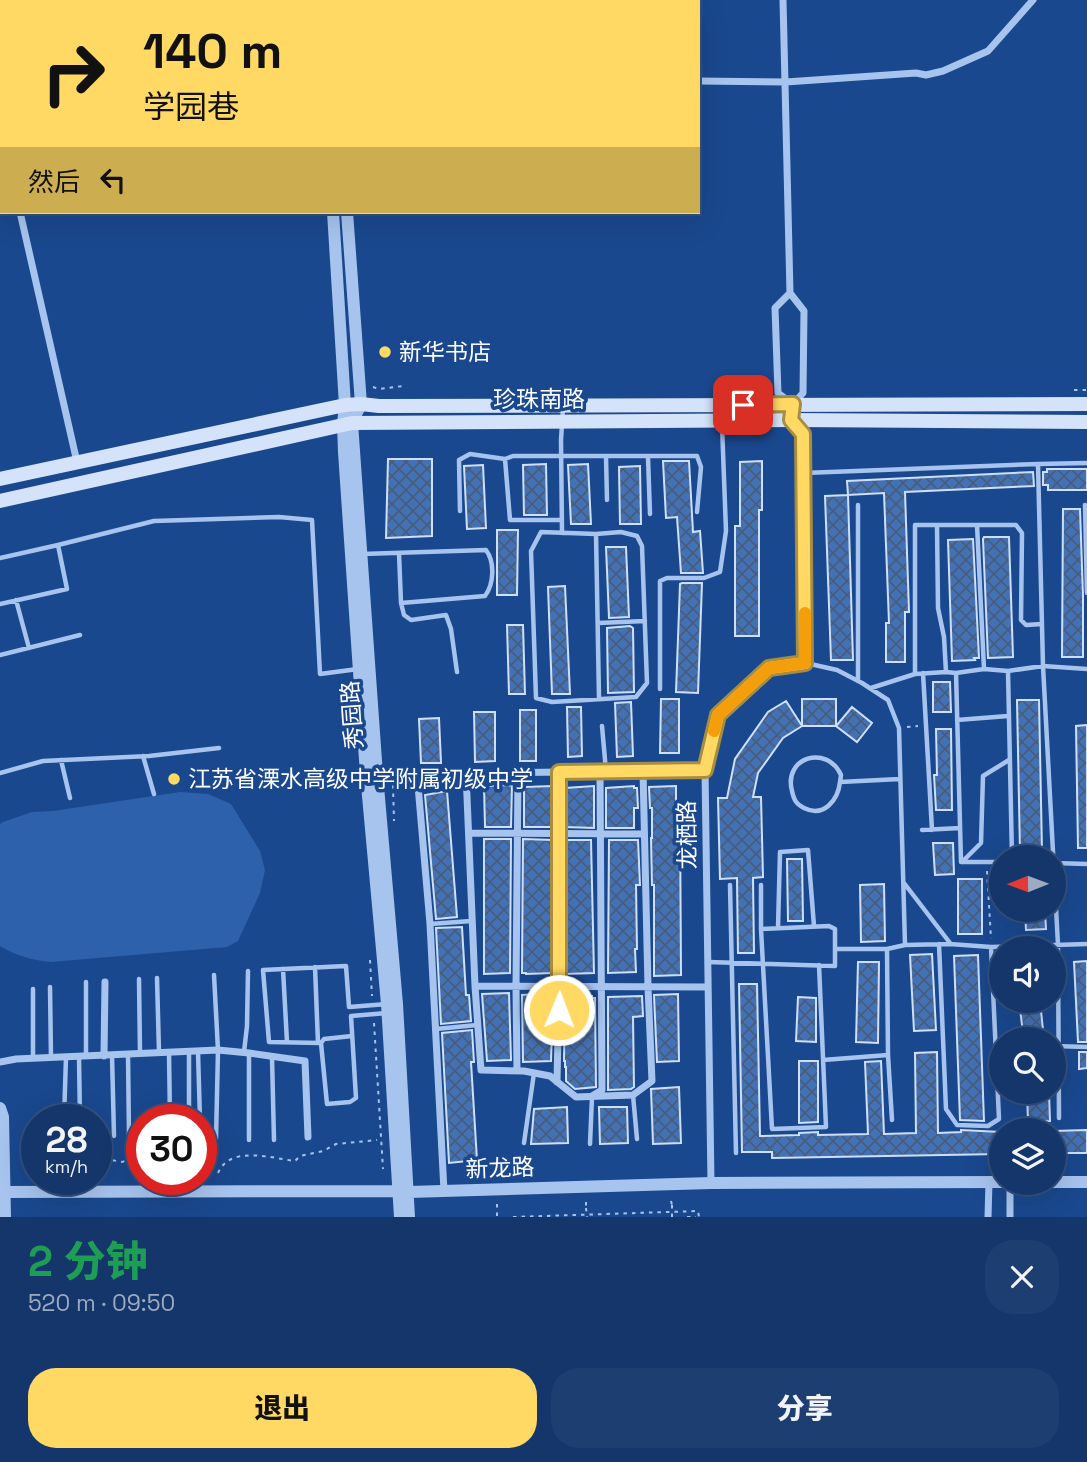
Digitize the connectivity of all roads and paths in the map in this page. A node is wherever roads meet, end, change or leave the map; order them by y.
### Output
1 (783, 0) edge
2 (1033, 0) edge
3 (700, 81) edge
4 (786, 82) junction
5 (20, 214) edge
6 (333, 214) edge
7 (347, 214) edge
8 (790, 293) junction
9 (361, 404) junction
10 (793, 404) junction
11 (1087, 404) edge
12 (345, 405) junction
13 (563, 405) junction
14 (791, 420) junction
15 (722, 421) junction
16 (562, 422) junction
17 (1087, 422) edge
18 (348, 424) junction
19 (561, 457) junction
20 (606, 457) junction
21 (648, 457) junction
22 (505, 459) junction
23 (78, 462) junction
24 (1087, 463) edge
25 (1038, 464) junction
26 (803, 473) junction
27 (0, 479) edge
28 (607, 500) dead end
29 (0, 501) edge
30 (858, 505) dead end
31 (1085, 505) dead end
32 (460, 512) dead end
33 (697, 512) dead end
34 (650, 514) dead end
35 (562, 520) junction
36 (937, 525) junction
37 (977, 525) junction
38 (562, 533) junction
39 (596, 534) junction
40 (58, 545) junction
41 (399, 553) junction
42 (361, 554) junction
43 (0, 558) edge
44 (1087, 593) edge
45 (16, 600) junction
46 (401, 603) junction
47 (0, 604) edge
48 (645, 621) junction
49 (598, 623) junction
50 (1042, 624) junction
51 (80, 635) dead end
52 (29, 648) junction
53 (0, 656) edge
54 (805, 663) junction
55 (1044, 666) junction
56 (359, 669) junction
57 (984, 669) junction
58 (1087, 669) edge
59 (457, 671) dead end
60 (946, 671) junction
61 (1008, 671) junction
62 (923, 673) junction
63 (956, 673) junction
64 (915, 674) junction
65 (858, 681) junction
66 (870, 688) junction
67 (660, 689) dead end
68 (599, 698) junction
69 (1009, 716) junction
70 (957, 720) junction
71 (602, 726) dead end
72 (926, 726) junction
73 (899, 728) junction
74 (219, 748) dead end
75 (143, 756) junction
76 (61, 760) junction
77 (1009, 760) junction
78 (705, 770) junction
79 (643, 771) junction
80 (559, 772) junction
81 (603, 772) junction
82 (0, 773) edge
83 (466, 773) junction
84 (518, 773) junction
85 (417, 774) junction
86 (367, 775) junction
87 (900, 779) junction
88 (840, 782) junction
89 (154, 793) dead end
90 (70, 798) dead end
91 (960, 828) junction
92 (922, 830) dead end
93 (932, 830) junction
94 (469, 833) junction
95 (517, 833) junction
96 (559, 834) junction
97 (601, 834) junction
98 (645, 834) junction
99 (1012, 845) edge
100 (1053, 845) edge
101 (961, 862) junction
102 (987, 862) joint
103 (1066, 863) edge
104 (1087, 864) edge
105 (903, 881) junction
106 (730, 885) dead end
107 (761, 885) dead end
108 (472, 921) junction
109 (430, 924) junction
110 (814, 927) junction
111 (778, 928) junction
112 (761, 929) junction
113 (991, 936) edge
114 (939, 944) junction
115 (950, 944) junction
116 (1087, 944) edge
117 (905, 945) junction
118 (1066, 945) edge
119 (989, 947) edge
120 (835, 949) junction
121 (887, 950) junction
122 (708, 962) junction
123 (732, 963) junction
124 (762, 965) junction
125 (818, 965) junction
126 (315, 967) junction
127 (283, 969) junction
128 (248, 971) dead end
129 (214, 975) dead end
130 (157, 978) dead end
131 (139, 979) dead end
132 (86, 982) dead end
133 (104, 982) dead end
134 (475, 986) junction
135 (516, 986) junction
136 (559, 986) junction
137 (50, 987) dead end
138 (601, 987) junction
139 (648, 987) junction
140 (708, 987) junction
141 (33, 989) dead end
142 (392, 1009) junction
143 (478, 1025) junction
144 (436, 1029) junction
145 (352, 1036) junction
146 (287, 1042) junction
147 (320, 1043) junction
148 (1066, 1046) edge
149 (1087, 1047) edge
150 (218, 1050) junction
151 (189, 1052) junction
152 (198, 1052) junction
153 (247, 1052) junction
154 (159, 1053) junction
155 (169, 1053) junction
156 (140, 1054) junction
157 (108, 1055) junction
158 (128, 1055) junction
159 (888, 1055) junction
160 (83, 1056) junction
161 (272, 1056) junction
162 (66, 1057) junction
163 (51, 1058) junction
164 (33, 1059) junction
165 (823, 1060) junction
166 (0, 1062) edge
167 (517, 1071) junction
168 (534, 1073) junction
169 (557, 1082) junction
170 (633, 1094) junction
171 (592, 1096) junction
172 (65, 1104) edge
173 (81, 1104) edge
174 (129, 1104) edge
175 (170, 1104) edge
176 (189, 1104) edge
177 (200, 1104) edge
178 (217, 1104) edge
179 (999, 1104) edge
180 (1058, 1104) edge
181 (0, 1108) edge
182 (1059, 1118) dead end
183 (892, 1120) dead end
184 (114, 1136) dead end
185 (308, 1137) dead end
186 (637, 1139) dead end
187 (249, 1140) dead end
188 (274, 1140) dead end
189 (377, 1140) dead end
190 (524, 1143) dead end
191 (590, 1144) dead end
192 (736, 1153) dead end
193 (218, 1174) dead end
194 (989, 1182) edge
195 (1066, 1182) edge
196 (1087, 1182) edge
197 (711, 1183) junction
198 (404, 1191) junction
199 (444, 1191) junction
200 (3, 1192) edge
201 (992, 1195) edge
202 (1010, 1195) edge
203 (671, 1201) dead end
204 (586, 1202) dead end
205 (497, 1204) dead end
206 (5, 1217) edge
207 (400, 1217) edge
208 (409, 1217) edge
209 (497, 1217) edge
210 (513, 1217) edge
211 (587, 1217) edge
212 (672, 1217) edge
213 (687, 1217) edge
214 (697, 1217) edge
215 (988, 1217) edge
216 (1010, 1217) edge

1 - 4 street
2 - 4 street
3 - 4 street
4 - 8 street
5 - 23 street
6 - 12 street, 秀园路
7 - 9 street, 秀园路
8 - 10 street
8 - 10 street
9 - 12 main road, 珍珠南路
9 - 13 main road, 珍珠南路
9 - 18 street, 秀园路
10 - 11 main road, 珍珠南路
10 - 13 main road, 珍珠南路
10 - 14 street
12 - 18 street, 秀园路
12 - 23 main road, 珍珠南路
13 - 16 lane
14 - 15 main road, 珍珠南路
14 - 17 main road, 珍珠南路
14 - 26 street
15 - 16 main road, 珍珠南路
15 - 67 lane
16 - 18 main road, 珍珠南路
16 - 19 lane
18 - 29 main road, 珍珠南路
18 - 42 street, 秀园路
18 - 56 street, 秀园路
19 - 20 lane
19 - 22 lane
19 - 35 lane
20 - 21 lane
20 - 28 lane
21 - 33 lane
21 - 34 lane
22 - 32 lane
22 - 35 lane
23 - 27 main road, 珍珠南路
24 - 25 lane
25 - 26 lane
25 - 50 lane
26 - 54 street
30 - 65 lane
31 - 44 lane
35 - 38 lane
36 - 37 lane
36 - 60 lane
36 - 64 lane
37 - 50 lane
37 - 57 lane
38 - 39 lane
38 - 68 lane
39 - 48 lane
39 - 49 lane
40 - 43 lane
40 - 45 lane
40 - 56 lane
41 - 42 lane
41 - 46 lane
41 - 46 lane
42 - 86 street, 秀园路
45 - 47 lane
45 - 52 lane
46 - 59 lane
48 - 49 lane
48 - 68 lane
49 - 68 lane
50 - 55 lane
51 - 52 lane
52 - 53 lane
54 - 65 lane
54 - 78 street, 龙栖路
55 - 58 lane
55 - 61 lane
55 - 100 lane
56 - 86 street, 秀园路
57 - 61 lane
57 - 63 lane
60 - 62 lane
60 - 63 lane
61 - 69 lane
62 - 64 lane
62 - 72 lane
63 - 70 lane
64 - 66 lane
65 - 66 lane
66 - 73 lane
69 - 70 lane
69 - 77 lane
70 - 91 lane
71 - 81 lane
72 - 73 path
72 - 93 lane
73 - 87 lane
74 - 75 lane
75 - 76 lane
75 - 89 lane
76 - 82 lane
76 - 90 lane
77 - 99 lane
77 - 101 lane
78 - 79 street
78 - 122 street, 龙栖路
79 - 81 street
79 - 98 street
80 - 81 street
80 - 84 street
80 - 96 street
81 - 97 street
83 - 84 street
83 - 85 street
83 - 94 street
84 - 95 street
85 - 86 street
85 - 109 street
86 - 142 street, 秀园路
87 - 88 lane
87 - 105 lane
88 - 88 lane
91 - 93 lane
91 - 101 lane
92 - 93 lane
94 - 95 street
94 - 108 street
95 - 96 street
95 - 135 street
96 - 97 street
96 - 136 street
97 - 98 street
97 - 138 street
98 - 139 street
101 - 102 lane
102 - 113 path
103 - 104 lane
105 - 115 lane
105 - 117 lane
106 - 123 lane
107 - 112 lane
108 - 109 lane
108 - 134 street
109 - 144 street
110 - 111 lane
110 - 111 lane
110 - 120 lane
111 - 112 lane
112 - 124 lane
114 - 115 lane
114 - 117 lane
114 - 179 lane
115 - 119 lane
116 - 118 lane
117 - 121 lane
120 - 121 lane
120 - 125 lane
121 - 159 lane
122 - 123 lane
122 - 140 street, 龙栖路
123 - 124 lane
123 - 192 lane
124 - 125 lane
124 - 165 lane
125 - 165 lane
126 - 127 lane
126 - 142 lane
126 - 147 lane
127 - 146 lane
127 - 146 lane
128 - 153 lane
129 - 150 lane
130 - 154 lane
131 - 156 lane
132 - 160 lane
133 - 157 street
134 - 135 street
134 - 143 street
135 - 136 street
135 - 167 street
136 - 138 street
136 - 169 street
137 - 163 lane
138 - 139 street
138 - 171 street
139 - 140 street
139 - 170 street
140 - 197 street, 龙栖路
141 - 164 lane
142 - 145 lane
142 - 198 street, 秀园路
143 - 144 lane
143 - 167 street
144 - 199 street
145 - 147 lane
145 - 147 lane
146 - 147 lane
148 - 149 lane
150 - 152 street
150 - 153 street
150 - 178 lane
151 - 152 street
151 - 155 street
151 - 176 lane
152 - 177 lane
153 - 161 street
153 - 187 lane
154 - 155 street
154 - 156 street
155 - 175 lane
156 - 158 street
157 - 158 street
157 - 160 street
157 - 184 lane
158 - 174 lane
159 - 165 lane
159 - 183 lane
160 - 162 street
160 - 173 lane
161 - 185 street
161 - 188 lane
162 - 163 street
162 - 172 lane
163 - 164 street
164 - 166 street
167 - 168 street
168 - 169 street
168 - 190 lane
169 - 171 street
170 - 171 street
170 - 186 lane
171 - 191 lane
180 - 182 lane
181 - 200 street
189 - 193 path
194 - 197 street, 新龙路
195 - 196 street
197 - 199 street, 新龙路
198 - 199 street, 新龙路
198 - 200 street, 新龙路
198 - 207 street, 秀园路
198 - 208 street, 秀园路
200 - 206 street
201 - 215 street
202 - 216 street
203 - 212 path, bridge
204 - 211 path, bridge
205 - 209 path
210 - 214 path
213 - 214 path

